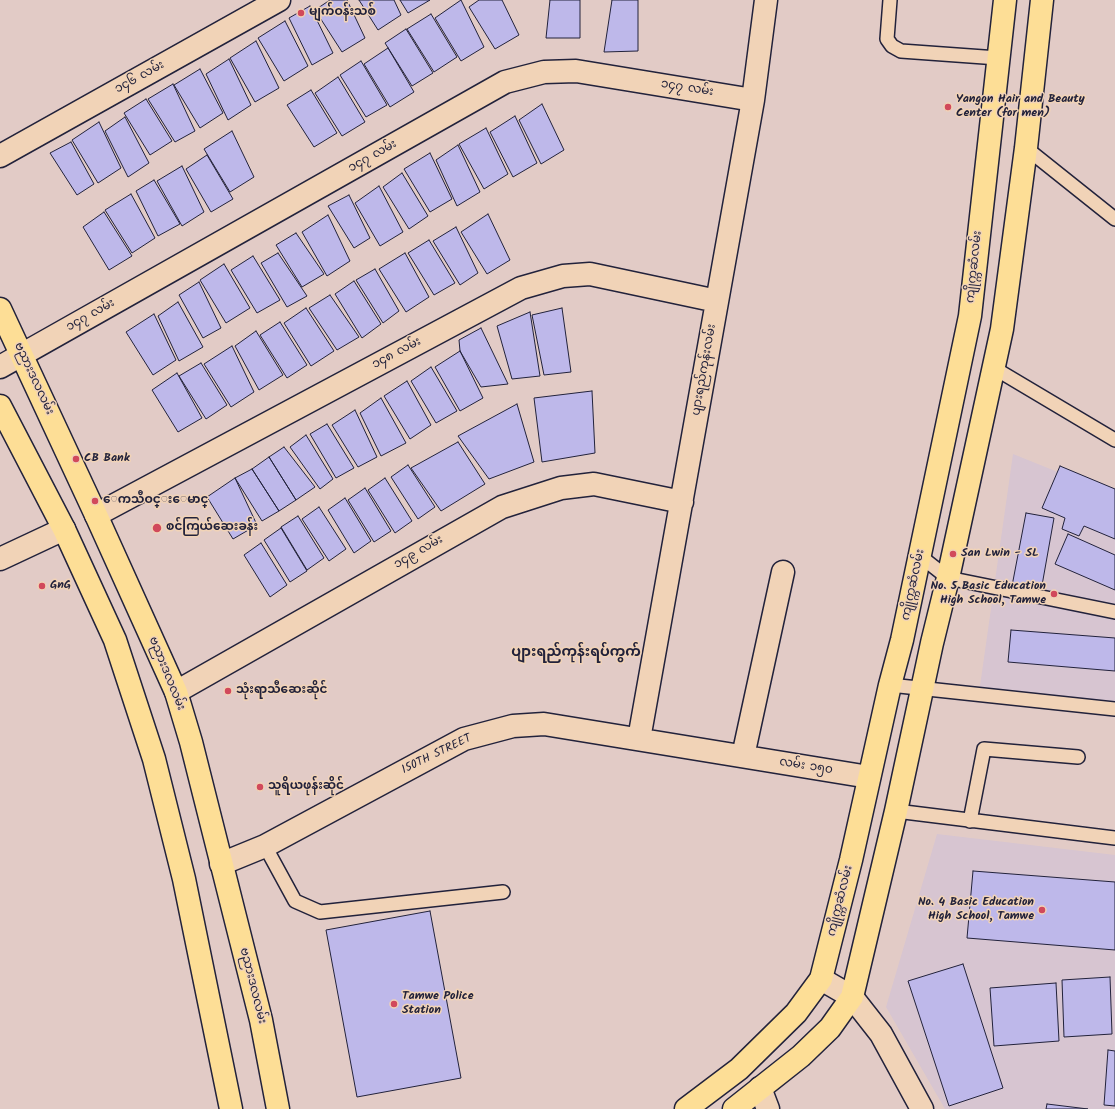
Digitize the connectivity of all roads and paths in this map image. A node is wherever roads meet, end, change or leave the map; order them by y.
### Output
1 (279, 0) edge
2 (766, 0) edge
3 (890, 0) edge
4 (1005, 0) edge
5 (1042, 0) edge
6 (998, 58) junction
7 (753, 100) junction
8 (1026, 148) junction
9 (0, 156) edge
10 (1115, 219) edge
11 (717, 301) junction
12 (0, 309) edge
13 (22, 355) junction
14 (0, 367) edge
15 (994, 368) junction
16 (0, 406) edge
17 (1115, 440) edge
18 (682, 502) junction
19 (96, 515) junction
20 (64, 529) junction
21 (920, 556) junction
22 (0, 559) edge
23 (783, 572) dead end
24 (948, 578) junction
25 (1115, 612) edge
26 (890, 685) junction
27 (921, 688) junction
28 (176, 692) junction
29 (1115, 709) edge
30 (640, 739) junction
31 (742, 756) junction
32 (1078, 757) dead end
33 (869, 777) junction
34 (896, 811) junction
35 (970, 821) junction
36 (1115, 838) edge
37 (265, 846) junction
38 (221, 864) junction
39 (502, 892) dead end
40 (821, 979) junction
41 (852, 997) junction
42 (760, 1088) junction
43 (231, 1109) edge
44 (278, 1109) edge
45 (686, 1109) edge
46 (734, 1109) edge
47 (768, 1109) edge
48 (922, 1109) edge

1 - 9 street, ၁၄၆ လမ်း
2 - 7 street, ပျားရည်ကုန်းလမ်း
3 - 6 lane
4 - 6 main road, ကျိုက္ကဆံလမ်း
5 - 8 main road
6 - 21 main road, ကျိုက္ကဆံလမ်း
7 - 11 street, ပျားရည်ကုန်းလမ်း
7 - 13 street, ၁၄၇ လမ်း
8 - 10 lane
8 - 15 main road
11 - 18 street, ပျားရည်ကုန်းလမ်း
11 - 19 street, ၁၄၈ လမ်း
12 - 13 main road, ဗညားဒလလမ်း
13 - 14 street, ၁၄၇ လမ်း
13 - 19 main road, ဗညားဒလလမ်း
15 - 17 lane
15 - 24 main road
16 - 20 main road
18 - 28 street, ၁၄၉ လမ်း
18 - 30 street, ပျားရည်ကုန်းလမ်း
19 - 28 main road, ဗညားဒလလမ်း
20 - 22 street
20 - 43 main road
21 - 24 lane
21 - 26 main road, ကျိုက္ကဆံလမ်း
23 - 31 street
24 - 25 lane
24 - 27 main road
26 - 27 lane
26 - 33 main road, ကျိုက္ကဆံလမ်း
27 - 29 lane
27 - 34 main road
28 - 38 main road, ဗညားဒလလမ်း
30 - 31 street, 150TH STREET
30 - 37 street, 150TH STREET
31 - 33 street, လမ်း ၁၅၀
32 - 35 lane
33 - 40 main road, ကျိုက္ကဆံလမ်း
34 - 35 lane
34 - 41 main road
35 - 36 lane
37 - 38 street, 150TH STREET
37 - 39 lane
38 - 44 main road, ဗညားဒလလမ်း
40 - 41 street
40 - 45 main road, ကျိုက္ကဆံလမ်း
41 - 42 main road
41 - 48 street
42 - 46 main road
42 - 47 street

